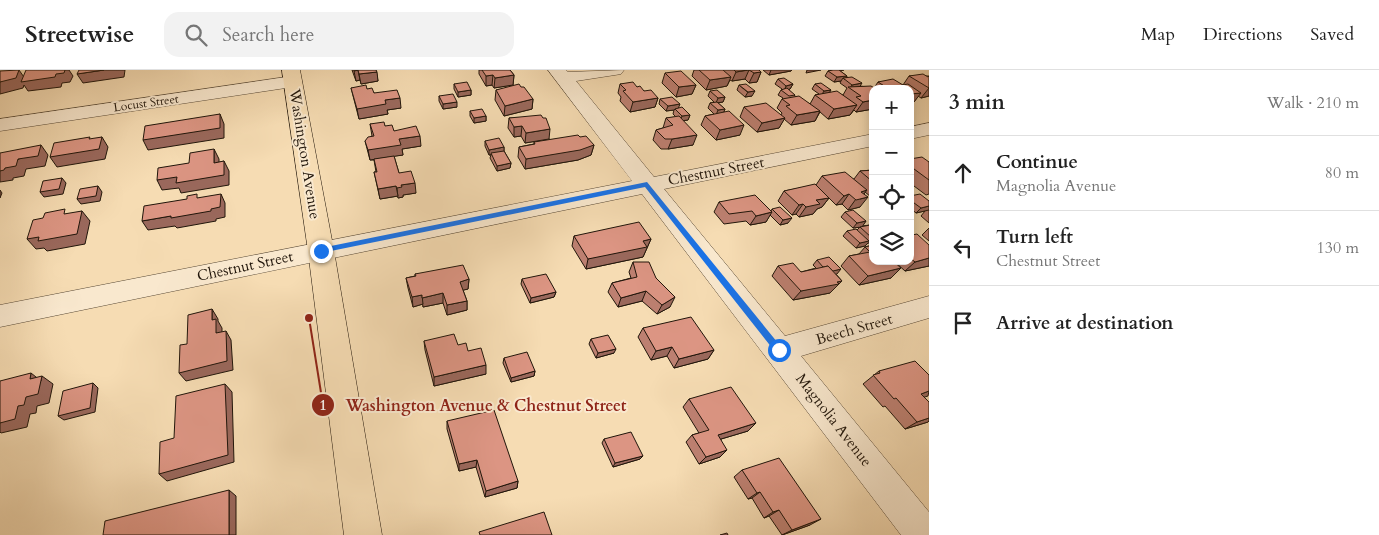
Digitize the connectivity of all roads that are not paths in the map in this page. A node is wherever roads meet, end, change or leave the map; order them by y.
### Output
1 (615, 70) edge
2 (560, 74) edge
3 (292, 76) edge
4 (0, 124) edge
5 (929, 129) edge
6 (914, 132) edge
7 (869, 141) edge
8 (647, 185) junction
9 (321, 251) junction
10 (929, 307) edge
11 (0, 316) edge
12 (779, 350) junction
13 (363, 535) edge
14 (924, 535) edge

1 - 2 street
2 - 8 street, Magnolia Avenue
3 - 4 street, Locust Street
3 - 9 main road, Washington Avenue
5 - 6 street
7 - 8 street, Chestnut Street
8 - 9 street, Chestnut Street
8 - 12 street, Magnolia Avenue
9 - 11 street, Chestnut Street
9 - 13 main road, Washington Avenue
10 - 12 street, Beech Street
12 - 14 street, Magnolia Avenue

